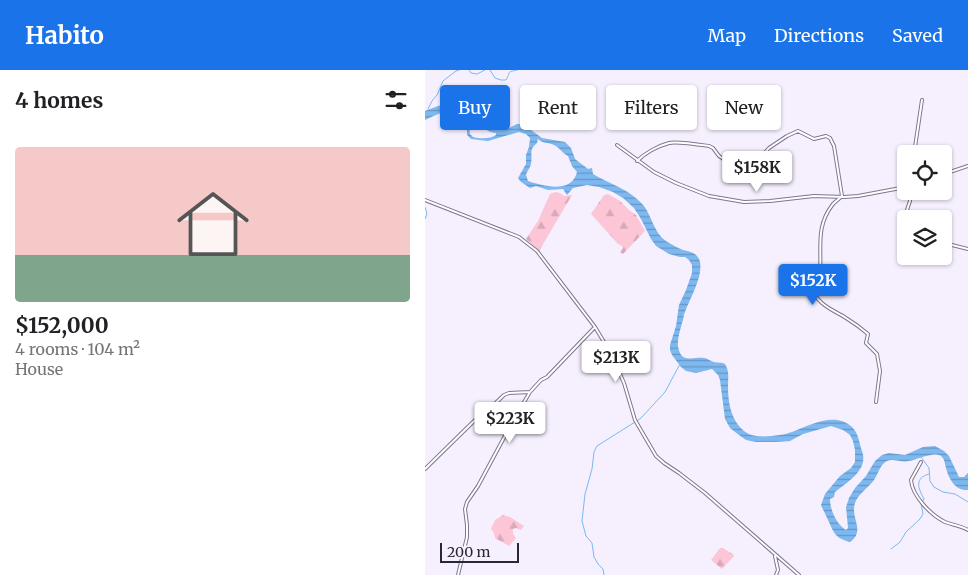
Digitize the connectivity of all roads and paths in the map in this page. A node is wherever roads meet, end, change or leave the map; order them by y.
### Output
1 (922, 100) dead end
2 (617, 145) dead end
3 (915, 145) edge
4 (637, 160) junction
5 (968, 166) edge
6 (952, 171) edge
7 (897, 189) edge
8 (842, 196) junction
9 (425, 200) edge
10 (952, 245) edge
11 (968, 249) edge
12 (595, 328) junction
13 (530, 392) junction
14 (876, 402) dead end
15 (921, 462) dead end
16 (425, 469) edge
17 (968, 530) edge
18 (775, 555) junction
19 (458, 575) edge
20 (776, 575) edge
21 (799, 575) edge

1 - 3 street
2 - 4 street
4 - 8 street
4 - 8 street
5 - 6 street
7 - 8 street
8 - 14 street
9 - 12 street
10 - 11 street
12 - 13 street
12 - 18 street
13 - 16 street
13 - 19 street
15 - 17 street
18 - 20 street
18 - 21 street

